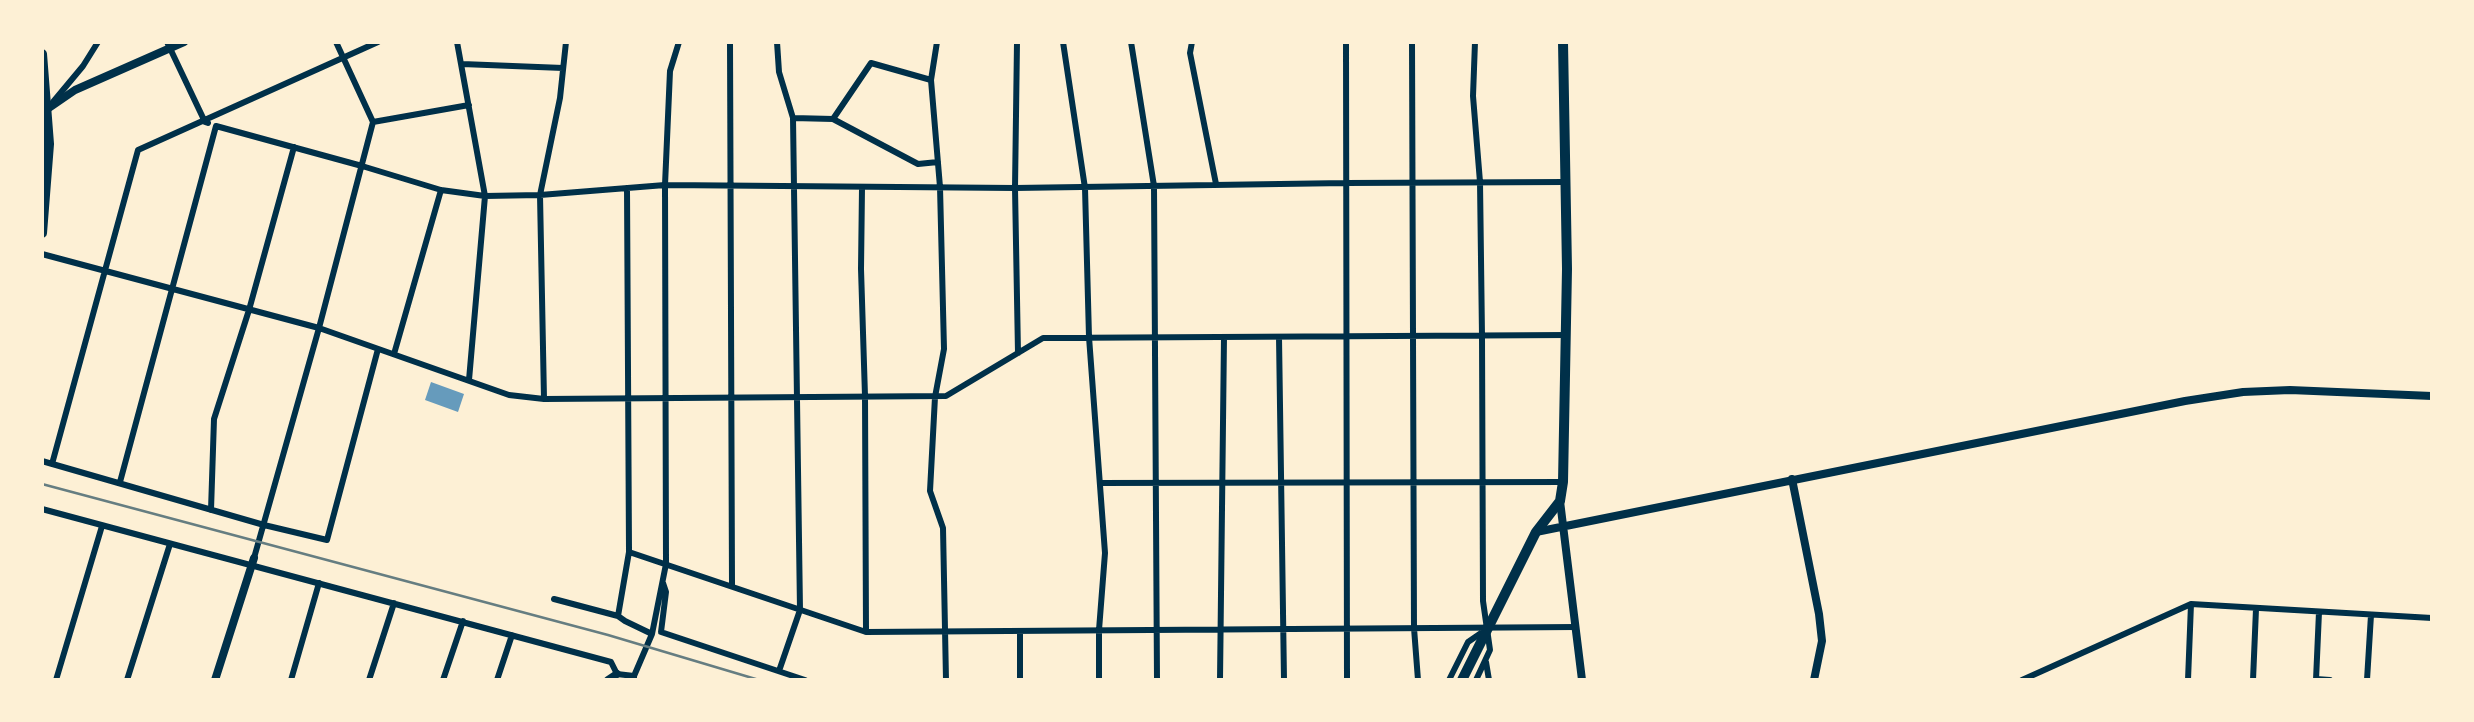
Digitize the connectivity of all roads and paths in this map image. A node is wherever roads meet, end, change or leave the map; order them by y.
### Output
1 (98, 42) edge
2 (184, 42) edge
3 (336, 42) edge
4 (378, 42) edge
5 (457, 42) edge
6 (566, 42) edge
7 (679, 42) edge
8 (730, 42) edge
9 (937, 42) edge
10 (1017, 42) edge
11 (1063, 42) edge
12 (1131, 42) edge
13 (1192, 42) edge
14 (1346, 42) edge
15 (1412, 42) edge
16 (1475, 42) edge
17 (1563, 42) edge
18 (778, 43) edge
19 (169, 45) edge
20 (42, 54) edge
21 (343, 58) junction
22 (462, 64) junction
23 (563, 68) junction
24 (931, 79) junction
25 (469, 105) junction
26 (45, 111) edge
27 (793, 118) junction
28 (833, 119) junction
29 (205, 122) junction
30 (373, 122) junction
31 (216, 126) junction
32 (294, 148) junction
33 (938, 162) junction
34 (362, 166) junction
35 (1480, 182) junction
36 (1346, 183) junction
37 (1412, 183) junction
38 (1565, 183) junction
39 (1216, 184) junction
40 (665, 185) junction
41 (1154, 186) junction
42 (731, 187) junction
43 (794, 187) junction
44 (940, 187) junction
45 (627, 188) junction
46 (862, 188) junction
47 (1015, 188) junction
48 (1086, 188) junction
49 (441, 190) junction
50 (540, 195) junction
51 (485, 196) junction
52 (42, 233) edge
53 (42, 254) edge
54 (106, 271) junction
55 (172, 291) junction
56 (249, 310) junction
57 (319, 328) junction
58 (1567, 335) junction
59 (1413, 336) junction
60 (1482, 336) junction
61 (1089, 337) junction
62 (1156, 337) junction
63 (1224, 337) junction
64 (1279, 337) junction
65 (1347, 337) junction
66 (378, 349) junction
67 (1018, 353) junction
68 (394, 354) junction
69 (469, 380) junction
70 (796, 396) junction
71 (865, 396) junction
72 (2432, 396) edge
73 (935, 397) junction
74 (732, 398) junction
75 (544, 399) junction
76 (628, 399) junction
77 (666, 399) junction
78 (42, 461) edge
79 (52, 464) junction
80 (1792, 479) junction
81 (120, 482) junction
82 (1156, 482) junction
83 (1348, 482) junction
84 (1413, 482) junction
85 (1482, 482) junction
86 (1563, 482) junction
87 (1100, 483) junction
88 (1222, 483) junction
89 (1281, 483) junction
90 (1560, 501) junction
91 (42, 509) edge
92 (211, 510) junction
93 (103, 526) junction
94 (1563, 526) junction
95 (263, 527) junction
96 (1536, 532) junction
97 (170, 544) junction
98 (629, 552) junction
99 (253, 562) junction
100 (666, 564) junction
101 (662, 580) junction
102 (319, 583) junction
103 (732, 585) junction
104 (554, 599) dead end
105 (394, 603) junction
106 (2191, 604) junction
107 (2256, 609) junction
108 (800, 610) junction
109 (2319, 612) junction
110 (618, 615) junction
111 (2371, 615) junction
112 (2432, 618) edge
113 (463, 621) junction
114 (1576, 627) junction
115 (1346, 628) junction
116 (1414, 628) junction
117 (1488, 628) junction
118 (1221, 629) junction
119 (1283, 629) junction
120 (1099, 630) junction
121 (1157, 630) junction
122 (947, 631) junction
123 (1020, 631) junction
124 (866, 632) junction
125 (652, 634) junction
126 (512, 635) junction
127 (1486, 660) junction
128 (779, 671) junction
129 (617, 674) junction
130 (634, 678) edge
131 (56, 680) edge
132 (127, 680) edge
133 (215, 680) edge
134 (291, 680) edge
135 (369, 680) edge
136 (443, 680) edge
137 (497, 680) edge
138 (608, 680) edge
139 (805, 680) edge
140 (946, 680) edge
141 (1020, 680) edge
142 (1099, 680) edge
143 (1157, 680) edge
144 (1220, 680) edge
145 (1284, 680) edge
146 (1347, 680) edge
147 (1418, 680) edge
148 (1449, 680) edge
149 (1462, 680) edge
150 (1476, 680) edge
151 (1489, 680) edge
152 (1582, 680) edge
153 (1814, 680) edge
154 (2022, 680) edge
155 (2188, 680) edge
156 (2253, 680) edge
157 (2316, 680) edge
158 (2330, 680) edge
159 (2367, 680) edge

1 - 26 street
2 - 19 street
3 - 21 street
4 - 21 street
5 - 22 street
6 - 23 street
7 - 40 street
8 - 42 street
9 - 24 street
10 - 47 street
11 - 48 street
12 - 41 street
13 - 39 street
14 - 36 street
15 - 37 street
16 - 35 street
17 - 38 main road
18 - 27 street
19 - 26 street
19 - 29 street
20 - 26 main road
21 - 29 street
21 - 30 street
22 - 23 street
22 - 25 street
23 - 50 street
24 - 28 street
24 - 33 street
25 - 30 street
25 - 51 street
26 - 52 main road
27 - 28 street
27 - 43 street
28 - 33 street
29 - 31 street
29 - 54 street
30 - 34 street
31 - 32 street
31 - 55 street
32 - 34 street
32 - 56 street
33 - 44 street
34 - 49 street
34 - 57 street
35 - 37 street
35 - 38 street
35 - 60 street
36 - 37 street
36 - 39 street
36 - 65 street
37 - 59 street
38 - 58 main road
39 - 41 street
40 - 42 street
40 - 45 street
40 - 77 street
41 - 48 street
41 - 62 street
42 - 43 street
42 - 74 street
43 - 46 street
43 - 70 street
44 - 46 street
44 - 47 street
44 - 73 street
45 - 50 street
45 - 76 street
46 - 71 street
47 - 48 street
47 - 67 street
48 - 61 street
49 - 51 street
49 - 68 street
50 - 51 street
50 - 75 street
51 - 69 street
53 - 54 street
54 - 55 street
54 - 79 street
55 - 56 street
55 - 81 street
56 - 57 street
56 - 92 street
57 - 66 street
57 - 95 street
58 - 60 street
58 - 86 main road
59 - 60 street
59 - 65 street
59 - 84 street
60 - 85 street
61 - 62 street
61 - 67 street
61 - 87 street
62 - 63 street
62 - 82 street
63 - 64 street
63 - 88 street
64 - 65 street
64 - 89 street
65 - 83 street
66 - 68 street
66 - 95 street
67 - 73 street
68 - 69 street
69 - 75 street
70 - 71 street
70 - 74 street
70 - 108 street
71 - 73 street
71 - 124 street
72 - 80 street
73 - 122 street
74 - 77 street
74 - 103 street
75 - 76 street
76 - 77 street
76 - 98 street
77 - 100 street
78 - 79 street
79 - 81 street
80 - 94 street
80 - 153 street
81 - 92 street
82 - 87 street
82 - 88 street
82 - 121 street
83 - 84 street
83 - 89 street
83 - 115 street
84 - 85 street
84 - 116 street
85 - 86 street
85 - 117 street
86 - 90 main road
87 - 120 street
88 - 89 street
88 - 118 street
89 - 119 street
90 - 94 street
90 - 96 main road
91 - 93 street
92 - 95 street
93 - 97 street
93 - 131 street
94 - 96 street
94 - 114 street
95 - 99 street
96 - 117 main road
97 - 99 street
97 - 132 street
98 - 100 street
98 - 110 street
99 - 102 street
99 - 133 street
100 - 101 street
100 - 103 street
101 - 125 street
101 - 128 street
102 - 105 street
102 - 134 street
103 - 108 street
104 - 110 street
105 - 113 street
105 - 135 street
106 - 107 street
106 - 154 street
106 - 155 street
107 - 109 street
107 - 156 street
108 - 124 street
108 - 128 street
109 - 111 street
109 - 157 street
110 - 125 street
111 - 112 street
111 - 159 street
113 - 126 street
113 - 136 street
114 - 117 street
114 - 152 street
115 - 116 street
115 - 119 street
115 - 146 street
116 - 117 street
116 - 147 street
117 - 127 street
117 - 148 street
117 - 149 main road
118 - 119 street
118 - 121 street
118 - 144 street
119 - 145 street
120 - 121 street
120 - 123 street
120 - 142 street
121 - 143 street
122 - 123 street
122 - 124 street
122 - 140 street
123 - 141 street
125 - 130 street
126 - 129 street
126 - 137 street
127 - 150 street
127 - 151 street
128 - 139 street
129 - 130 street
129 - 138 street
157 - 158 street

